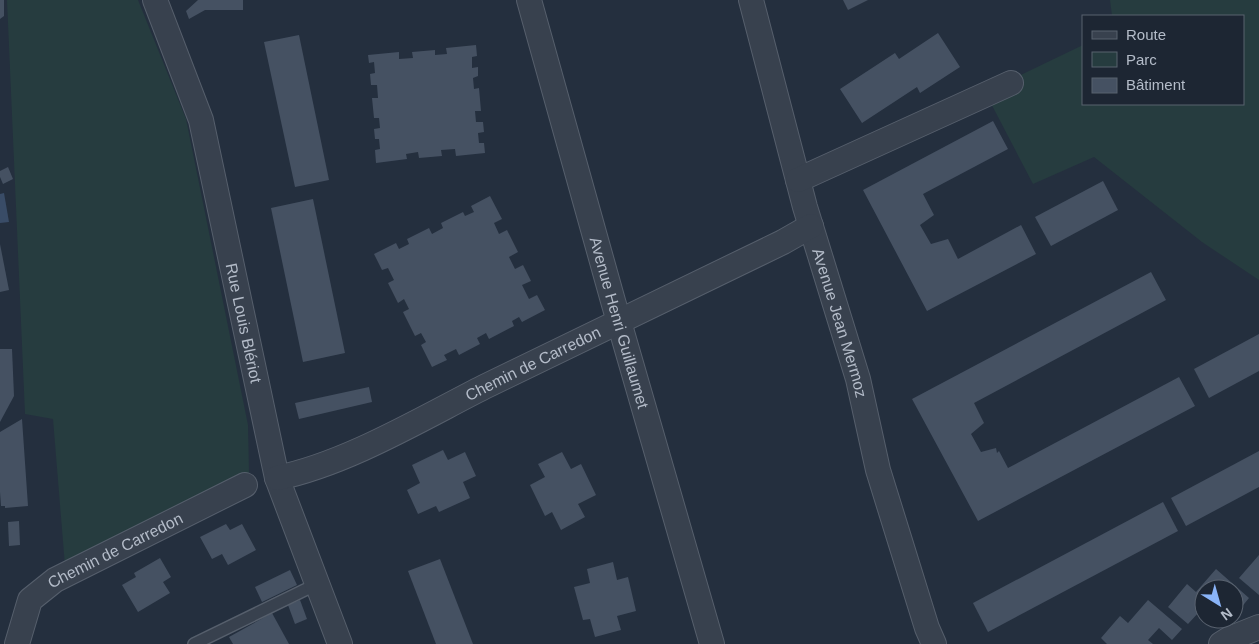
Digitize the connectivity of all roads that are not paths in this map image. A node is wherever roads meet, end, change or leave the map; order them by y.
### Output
1 (155, 0) edge
2 (529, 0) edge
3 (751, 0) edge
4 (1011, 83) dead end
5 (798, 180) junction
6 (811, 226) junction
7 (619, 321) junction
8 (277, 478) junction
9 (245, 485) dead end
10 (317, 584) junction
11 (1259, 627) edge
12 (17, 644) edge
13 (194, 644) edge
14 (340, 644) edge
15 (712, 644) edge
16 (934, 644) edge
17 (1222, 644) edge

1 - 8 street, Rue Louis Blériot
2 - 7 street, Avenue Henri Guillaumet
3 - 5 street, Avenue Jean Mermoz
4 - 5 street
5 - 6 street, Avenue Jean Mermoz
6 - 7 street, Chemin de Carredon
6 - 16 street, Avenue Jean Mermoz
7 - 8 street, Chemin de Carredon
7 - 15 street, Avenue Henri Guillaumet
8 - 10 street, Rue Louis Blériot
9 - 12 street, Chemin de Carredon
10 - 13 lane
10 - 14 street, Rue Louis Blériot
11 - 17 street

